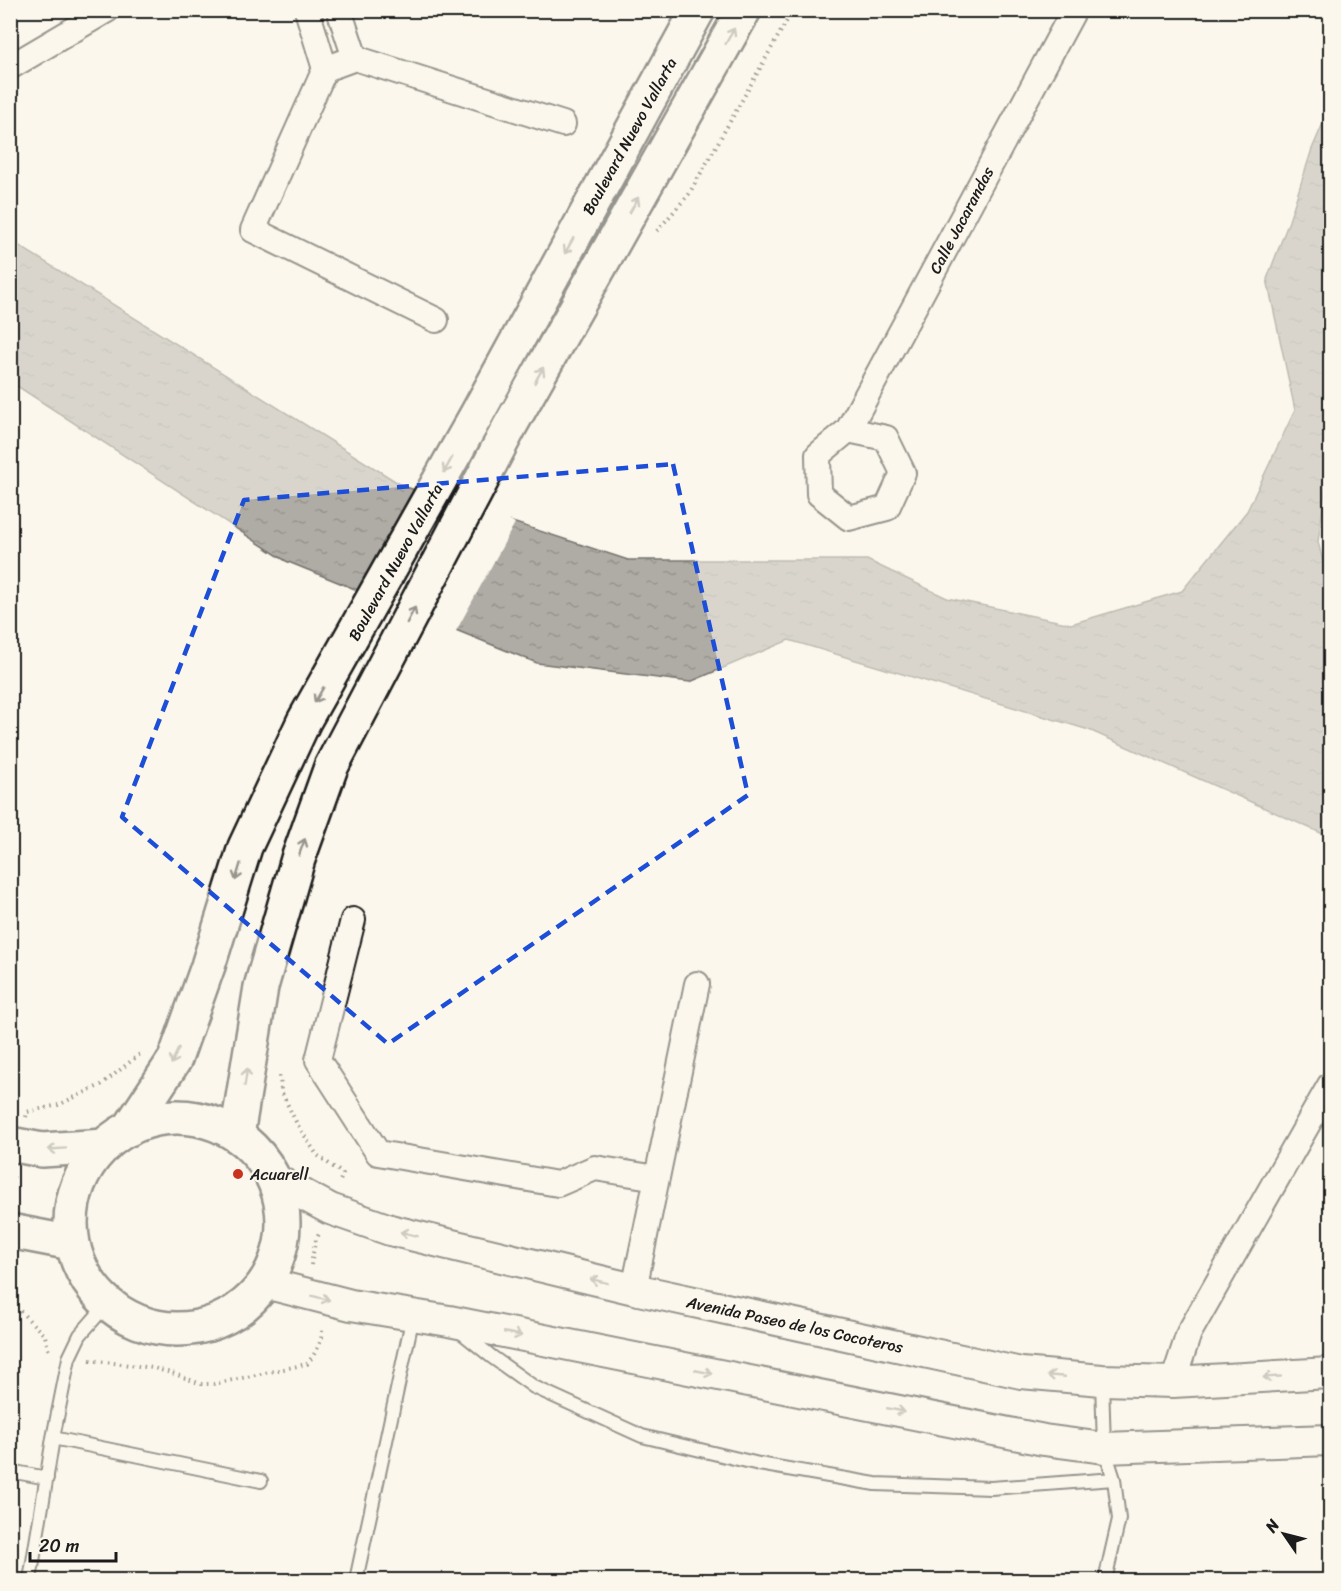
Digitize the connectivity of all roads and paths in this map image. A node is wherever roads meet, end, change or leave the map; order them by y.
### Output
1 (107, 10) edge
2 (308, 10) edge
3 (339, 10) edge
4 (698, 10) edge
5 (744, 10) edge
6 (1074, 10) edge
7 (355, 58) junction
8 (10, 67) edge
9 (325, 69) junction
10 (563, 124) dead end
11 (436, 320) dead end
12 (848, 430) dead end
13 (352, 920) dead end
14 (697, 984) dead end
15 (1330, 1085) edge
16 (281, 1091) dead end
17 (237, 1135) junction
18 (117, 1138) junction
19 (10, 1144) edge
20 (657, 1178) junction
21 (274, 1179) junction
22 (330, 1209) junction
23 (10, 1231) edge
24 (72, 1243) junction
25 (265, 1283) junction
26 (634, 1289) junction
27 (318, 1298) junction
28 (107, 1304) junction
29 (10, 1305) edge
30 (413, 1316) junction
31 (449, 1322) junction
32 (69, 1358) junction
33 (1330, 1373) edge
34 (1102, 1380) junction
35 (1173, 1382) junction
36 (53, 1438) junction
37 (1329, 1441) edge
38 (1104, 1448) junction
39 (10, 1471) edge
40 (47, 1478) junction
41 (1114, 1479) junction
42 (261, 1481) dead end
43 (30, 1581) edge
44 (356, 1581) edge
45 (1105, 1581) edge

1 - 8 street
2 - 9 street
3 - 7 street
4 -> 18 main road, Boulevard Nuevo Vallarta
17 -> 5 main road
6 - 12 street, Calle Jacarandas
7 - 9 street
7 - 10 street
9 - 11 street
13 - 20 street
14 - 20 street
15 - 35 street
16 - 22 path
17 - 18 main road, Avenida Paseo de los Cocoteros
17 - 21 main road, Avenida Paseo de los Cocoteros
18 -> 19 main road, Avenida Paseo de los Cocoteros
18 - 24 main road, Avenida Paseo de los Cocoteros
20 - 26 street
21 - 22 street, Avenida Paseo de los Cocoteros
21 - 25 main road, Avenida Paseo de los Cocoteros
26 -> 22 street, Avenida Paseo de los Cocoteros
22 - 27 path
23 - 24 main road
24 - 28 main road, Avenida Paseo de los Cocoteros
25 - 27 street
25 - 28 main road, Avenida Paseo de los Cocoteros
34 -> 26 street, Avenida Paseo de los Cocoteros
27 -> 30 street
27 - 32 path
28 - 32 lane
29 - 32 path
30 - 31 street
30 - 44 lane
31 -> 38 street
31 - 41 lane
32 - 36 lane
33 -> 35 street, Avenida Paseo de los Cocoteros
34 - 35 street, Avenida Paseo de los Cocoteros
34 - 38 lane
36 - 40 lane
36 - 42 lane
37 - 38 street
38 - 41 lane
39 - 40 lane
40 - 43 lane
41 - 45 lane

